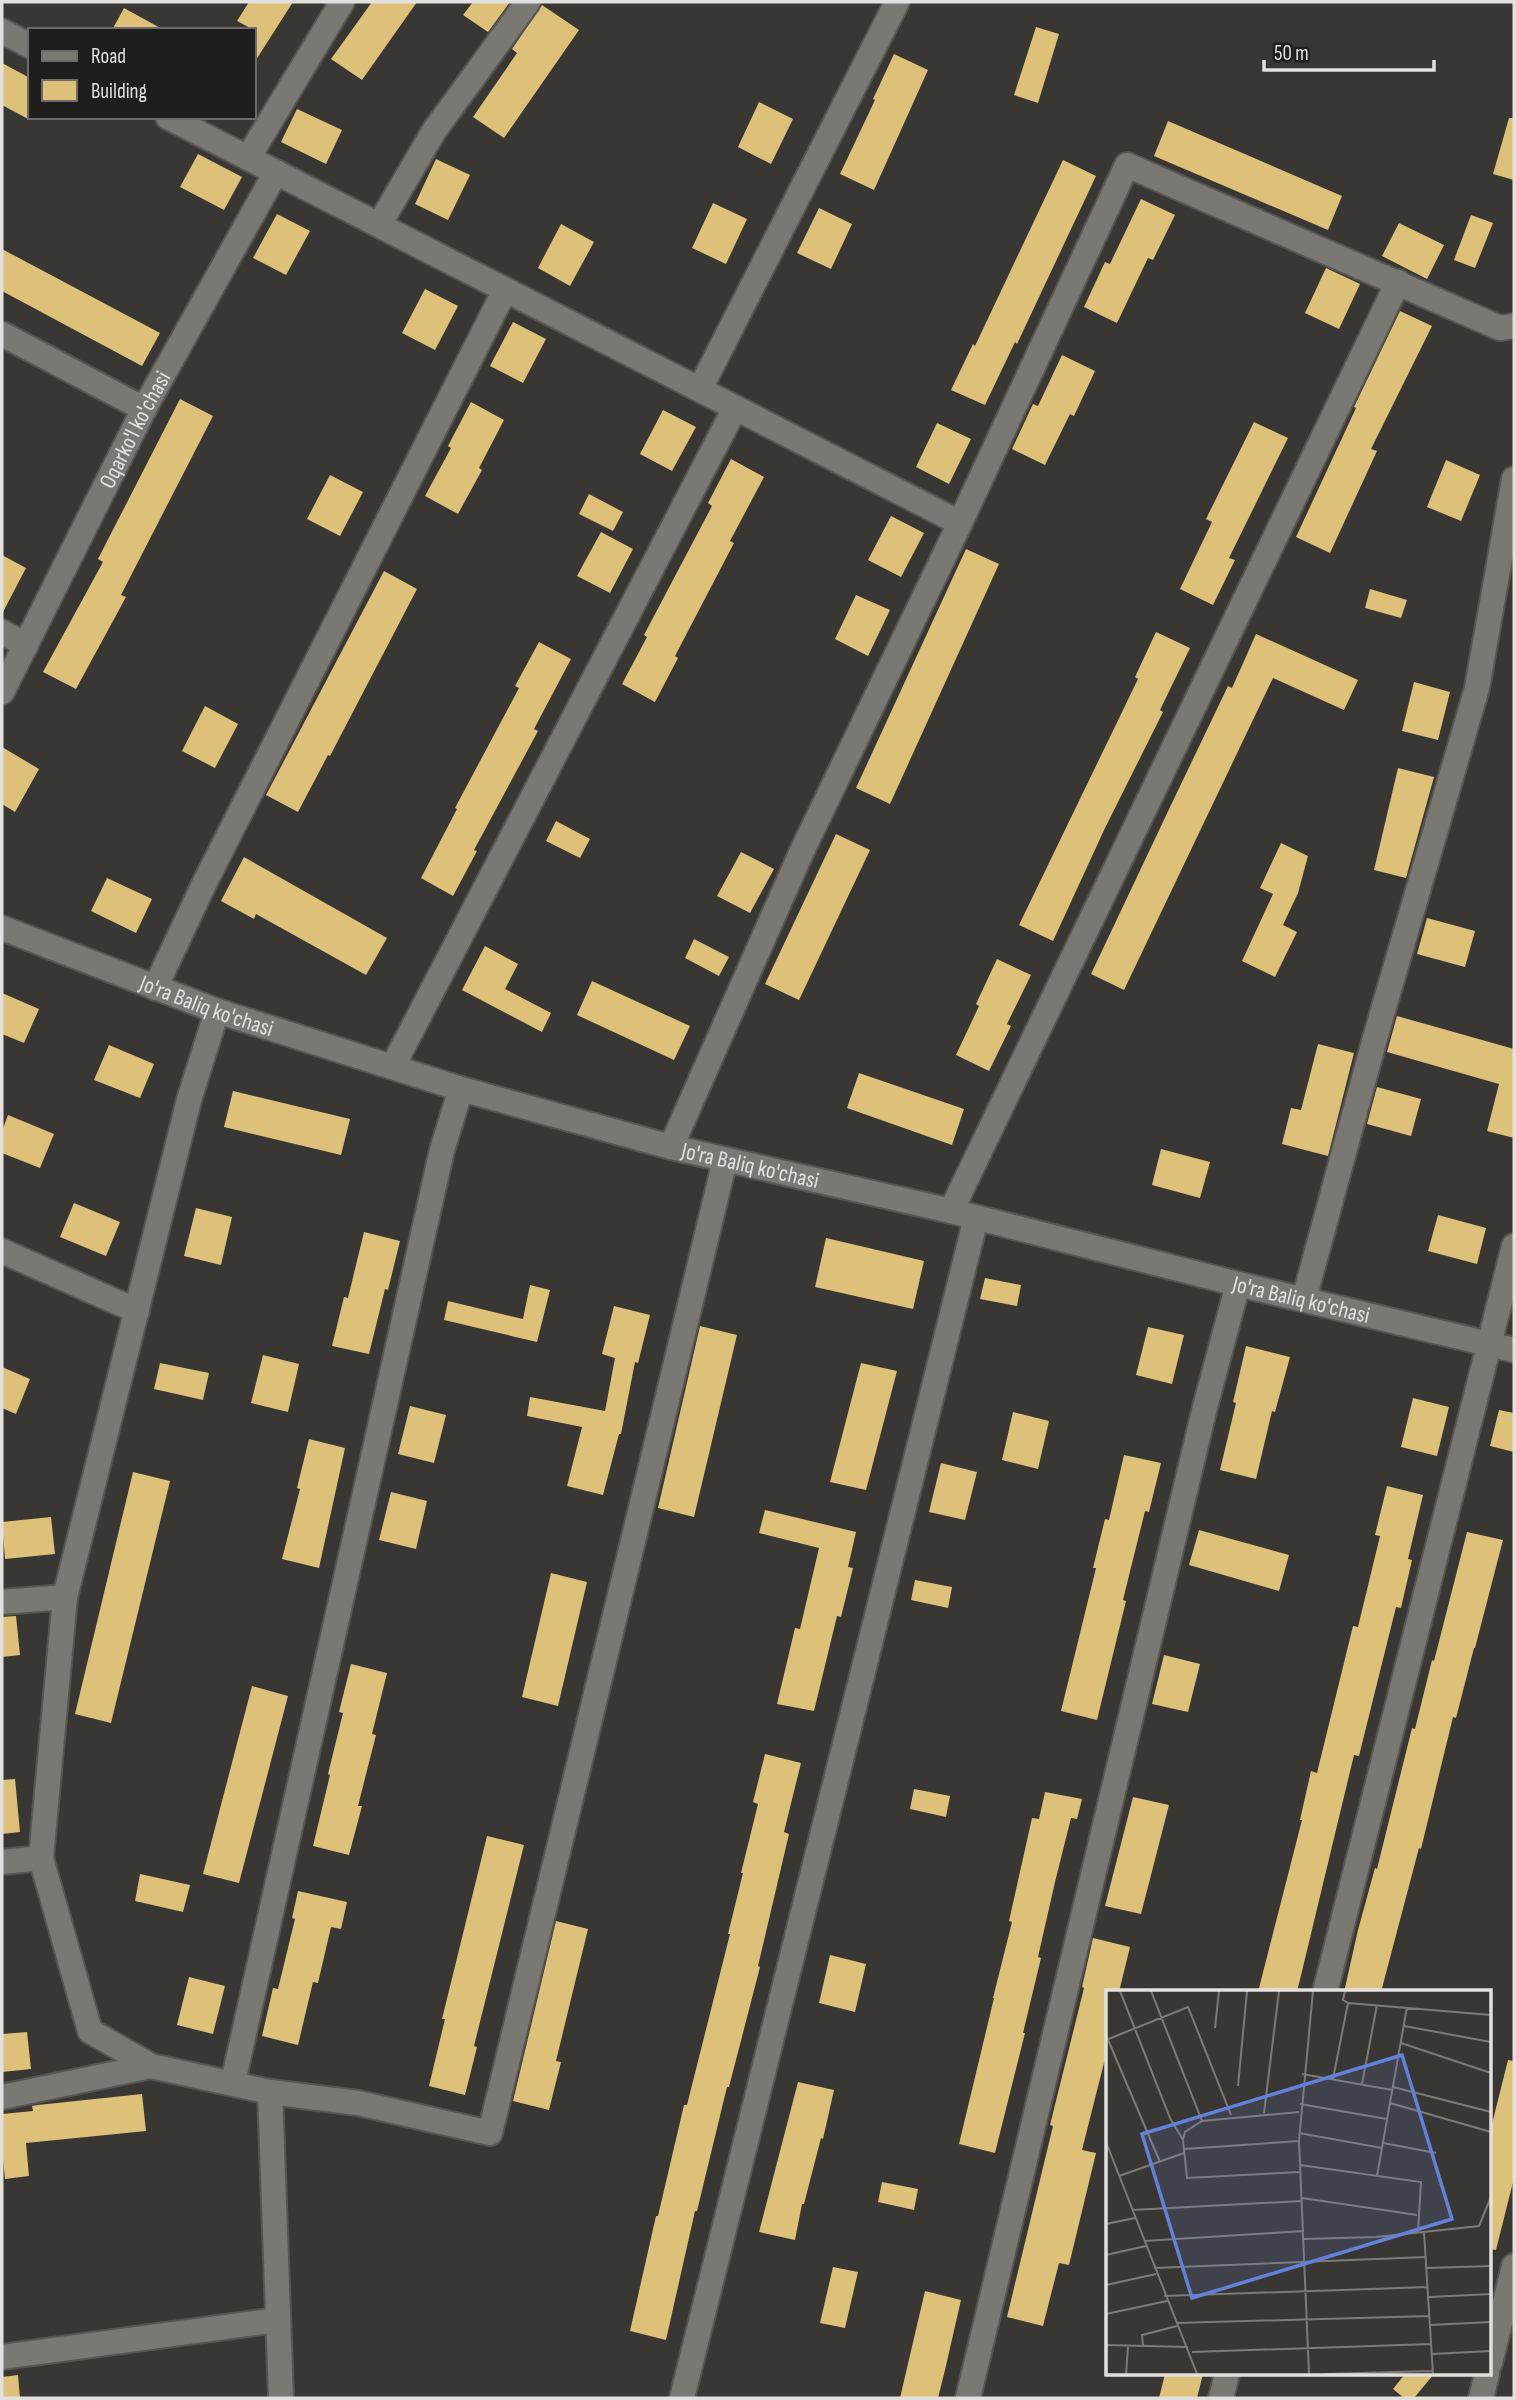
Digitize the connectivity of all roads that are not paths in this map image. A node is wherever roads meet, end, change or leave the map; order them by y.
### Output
1 (342, 2) edge
2 (528, 2) edge
3 (897, 2) edge
4 (2, 32) edge
5 (28, 45) edge
6 (173, 119) edge
7 (248, 158) junction
8 (276, 172) junction
9 (379, 225) junction
10 (1398, 282) junction
11 (505, 290) junction
12 (1514, 326) edge
13 (2, 334) edge
14 (699, 389) junction
15 (735, 408) junction
16 (144, 409) junction
17 (1514, 479) edge
18 (960, 523) junction
19 (2, 632) edge
20 (26, 645) junction
21 (2, 692) edge
22 (2, 928) edge
23 (155, 988) junction
24 (217, 1011) junction
25 (393, 1066) junction
26 (461, 1089) junction
27 (671, 1147) junction
28 (725, 1160) junction
29 (951, 1211) junction
30 (976, 1218) junction
31 (1514, 1245) edge
32 (2, 1251) edge
33 (1238, 1284) junction
34 (1304, 1299) junction
35 (137, 1311) junction
36 (1490, 1344) junction
37 (1514, 1350) edge
38 (65, 1597) junction
39 (2, 1602) edge
40 (41, 1858) junction
41 (2, 1861) edge
42 (1326, 1990) edge
43 (151, 2066) junction
44 (233, 2082) junction
45 (270, 2092) junction
46 (2, 2097) edge
47 (1514, 2266) edge
48 (278, 2320) junction
49 (1492, 2355) edge
50 (2, 2357) edge
51 (1226, 2376) edge
52 (1486, 2376) edge
53 (281, 2398) edge
54 (682, 2398) edge
55 (968, 2398) edge
56 (1221, 2398) edge
57 (1481, 2398) edge

1 - 7 street
2 - 9 street
3 - 14 street
4 - 5 street
6 - 7 street
7 - 8 street
8 - 9 street
8 - 16 street, Oqarko'l ko'chasi
9 - 11 street
10 - 12 street
10 - 18 street
10 - 29 street
11 - 14 street
11 - 23 street
13 - 16 street
14 - 15 street
15 - 18 street
15 - 25 street
16 - 20 street, Oqarko'l ko'chasi
17 - 34 street
18 - 27 street
19 - 20 street
20 - 21 street, Oqarko'l ko'chasi
22 - 23 street, Jo'ra Baliq ko'chasi
23 - 24 street, Jo'ra Baliq ko'chasi
24 - 25 street, Jo'ra Baliq ko'chasi
24 - 35 street
25 - 26 street, Jo'ra Baliq ko'chasi
26 - 27 street, Jo'ra Baliq ko'chasi
26 - 44 street
27 - 28 street, Jo'ra Baliq ko'chasi
28 - 29 street, Jo'ra Baliq ko'chasi
28 - 45 street
29 - 30 street, Jo'ra Baliq ko'chasi
30 - 33 street, Jo'ra Baliq ko'chasi
30 - 54 street
31 - 36 street
32 - 35 street
33 - 34 street, Jo'ra Baliq ko'chasi
33 - 55 street
34 - 36 street, Jo'ra Baliq ko'chasi
35 - 38 street
36 - 37 street, Jo'ra Baliq ko'chasi
36 - 42 street
38 - 39 street
38 - 40 street
40 - 41 street
40 - 43 street
43 - 44 street
43 - 46 street
44 - 45 street
45 - 48 street
47 - 49 street
48 - 50 street
48 - 53 street
51 - 56 street
52 - 57 street

